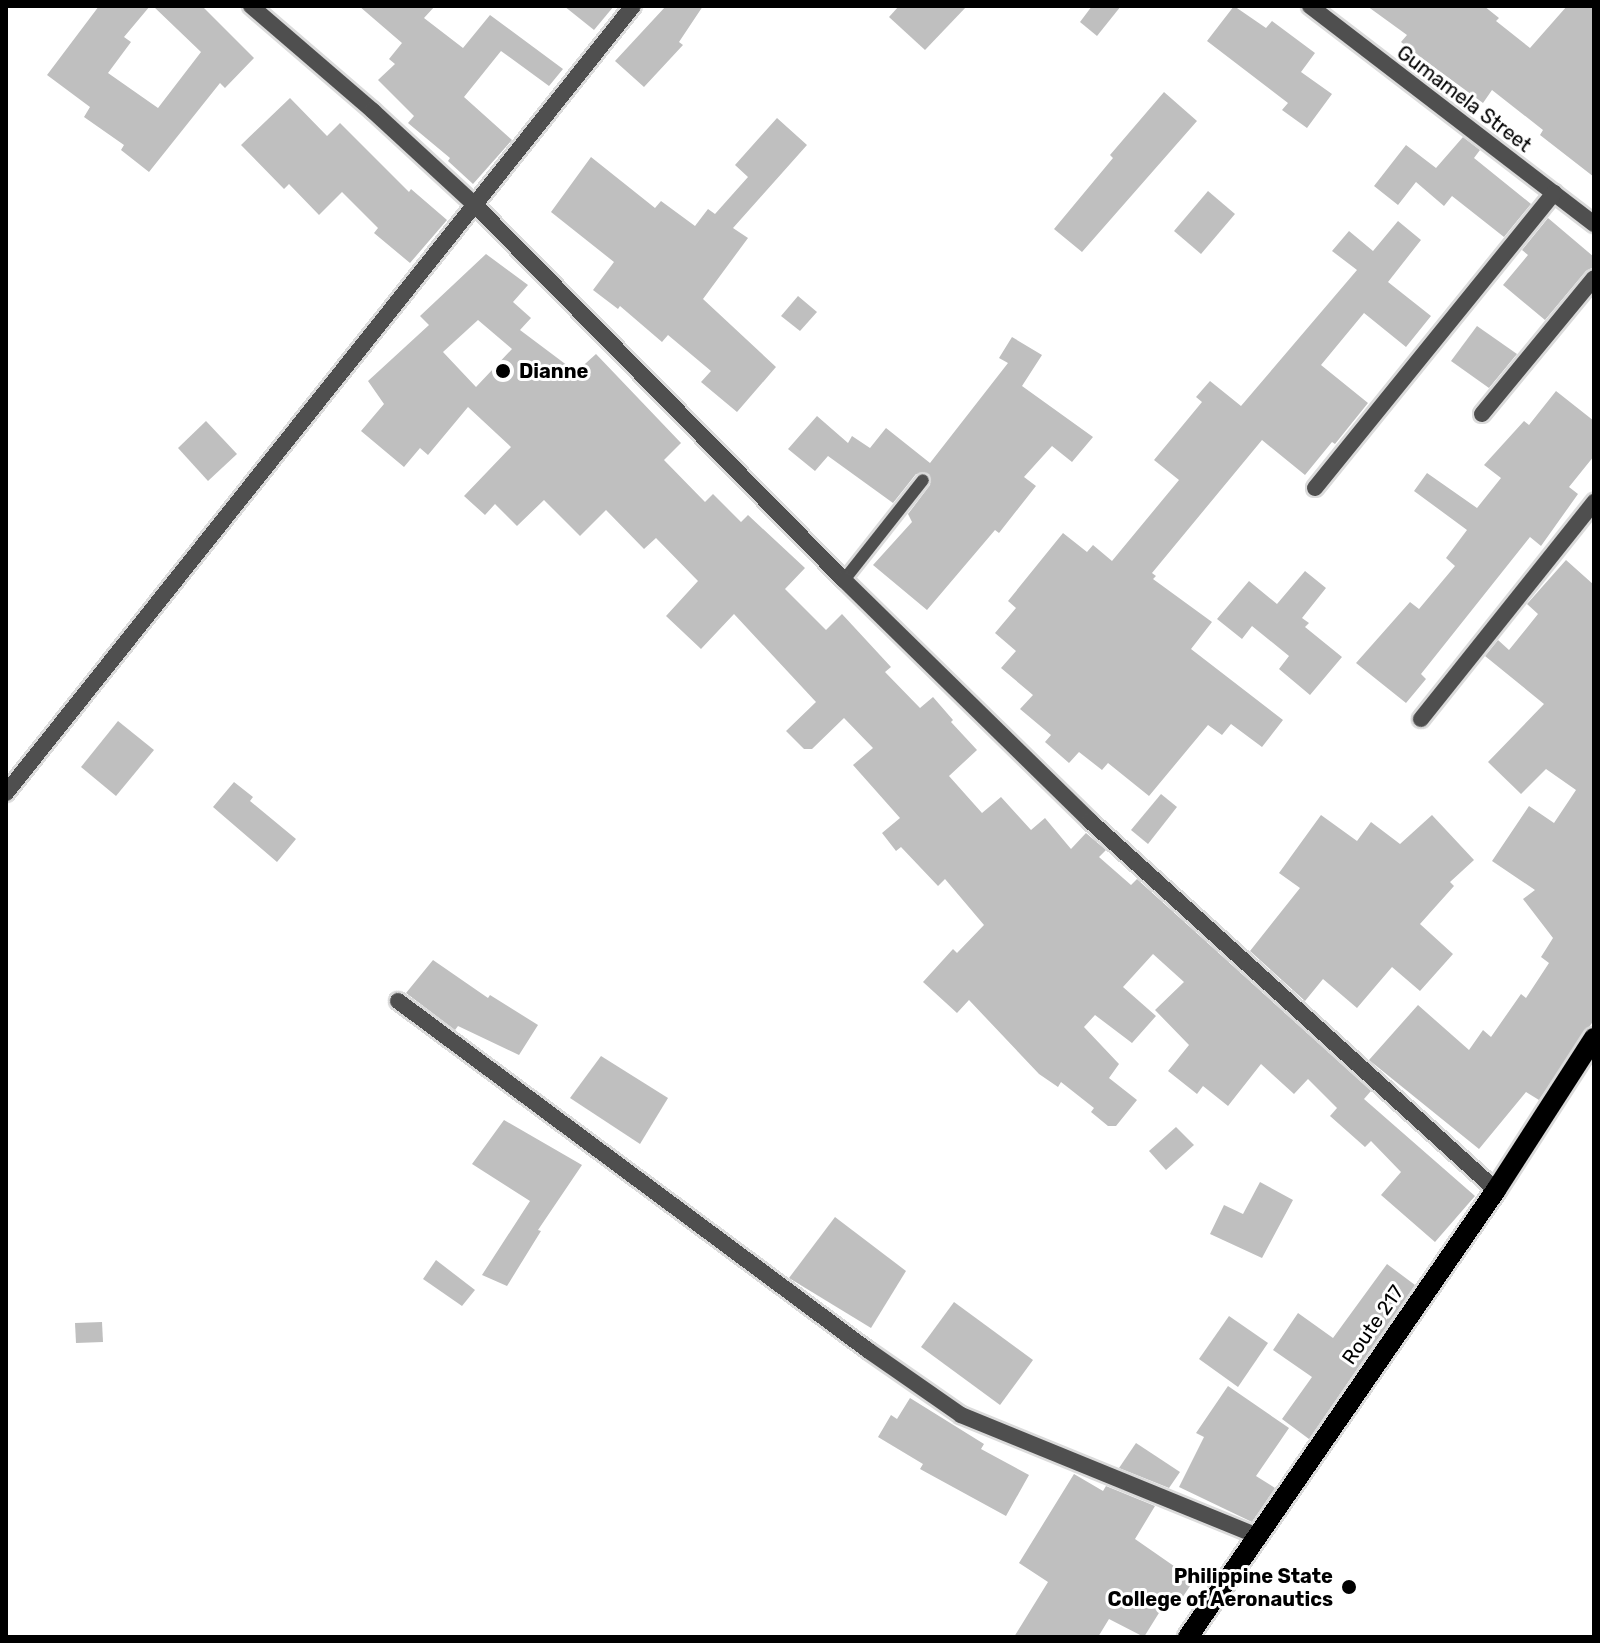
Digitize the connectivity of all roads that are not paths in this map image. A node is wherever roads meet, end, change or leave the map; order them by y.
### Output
1 (251, 6) edge
2 (633, 6) edge
3 (1310, 6) edge
4 (1554, 193) junction
5 (475, 205) junction
6 (1594, 224) edge
7 (1594, 278) edge
8 (1482, 414) dead end
9 (923, 480) dead end
10 (1315, 488) dead end
11 (1594, 502) edge
12 (844, 580) junction
13 (1421, 719) dead end
14 (6, 793) edge
15 (398, 1001) dead end
16 (1594, 1038) edge
17 (1496, 1190) junction
18 (1257, 1536) junction
19 (1188, 1637) edge

1 - 5 street
2 - 5 street
3 - 4 street, Gumamela Street
4 - 6 street, Gumamela Street
4 - 10 street
5 - 12 street
5 - 14 street
7 - 8 street
9 - 12 lane
11 - 13 street
12 - 17 street
15 - 18 street
16 - 17 main road, Route 217
17 - 18 main road, Route 217
18 - 19 main road, Route 217

